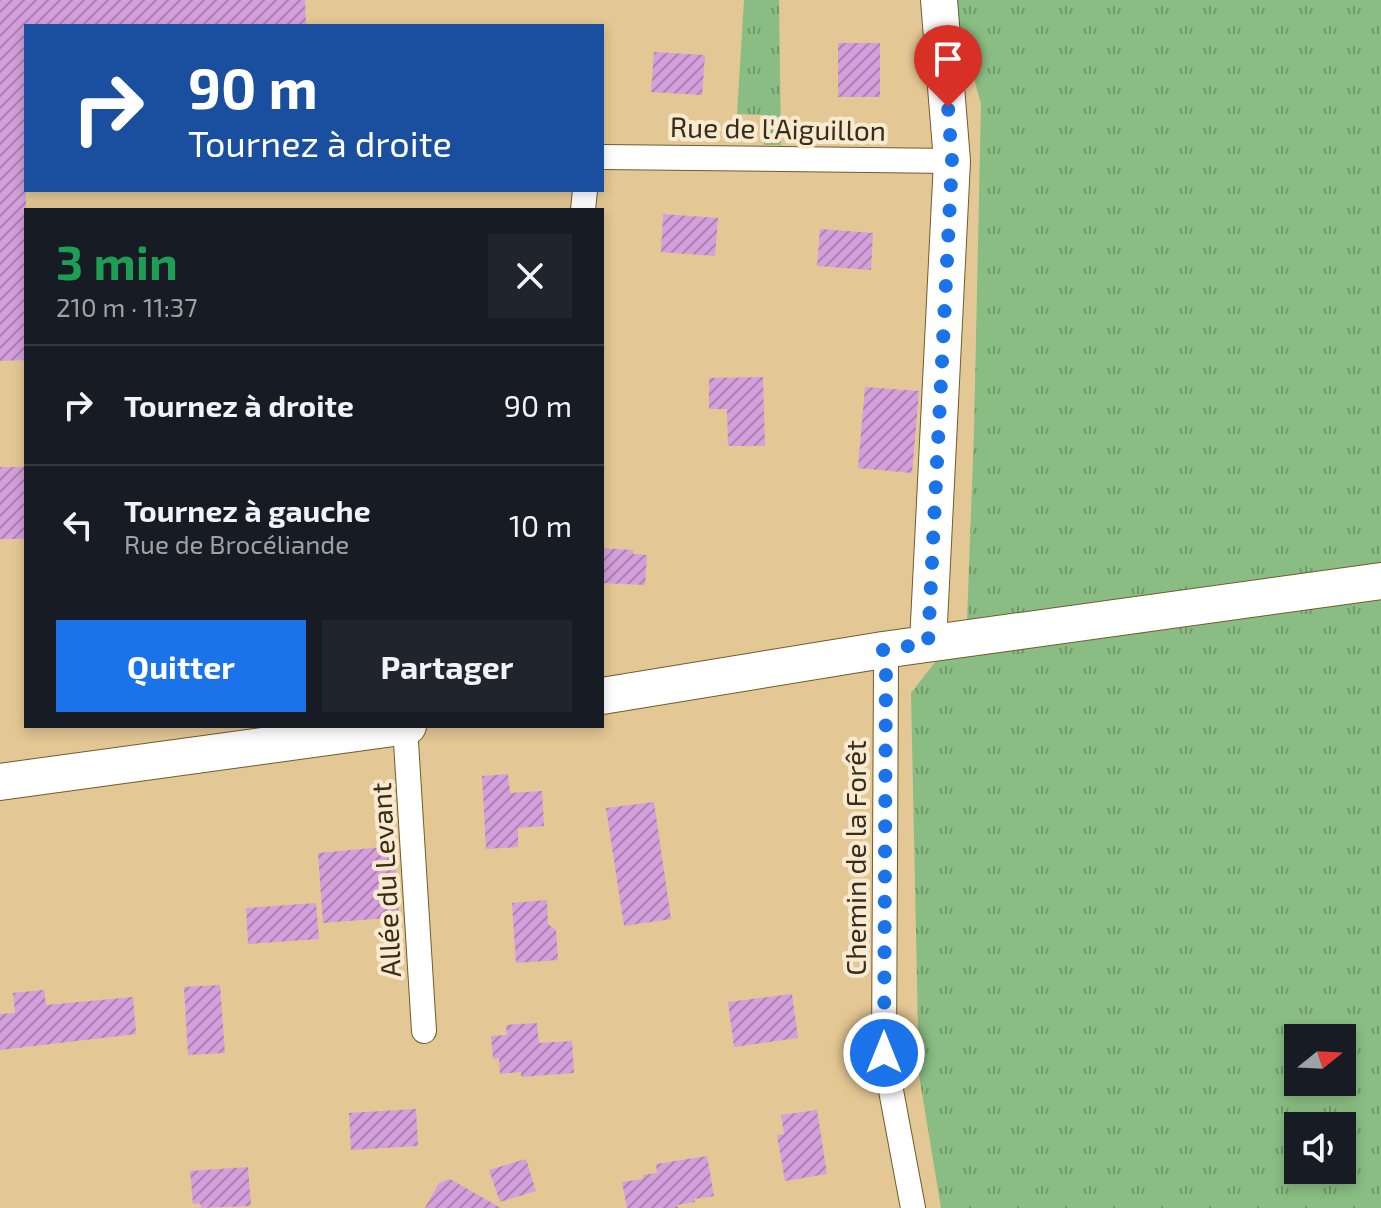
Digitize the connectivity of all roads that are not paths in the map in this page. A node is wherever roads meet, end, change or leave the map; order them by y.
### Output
1 (939, 0) edge
2 (604, 157) edge
3 (952, 161) junction
4 (1381, 581) edge
5 (928, 643) junction
6 (883, 650) junction
7 (604, 696) edge
8 (392, 728) edge
9 (406, 728) edge
10 (0, 782) edge
11 (424, 1031) dead end
12 (913, 1208) edge

1 - 3 main road
2 - 3 street, Rue de l'Aiguillon
3 - 5 main road
4 - 5 main road
5 - 6 main road
6 - 7 main road
6 - 12 street, Chemin de la Forêt
8 - 10 main road
9 - 11 street, Allée du Levant

